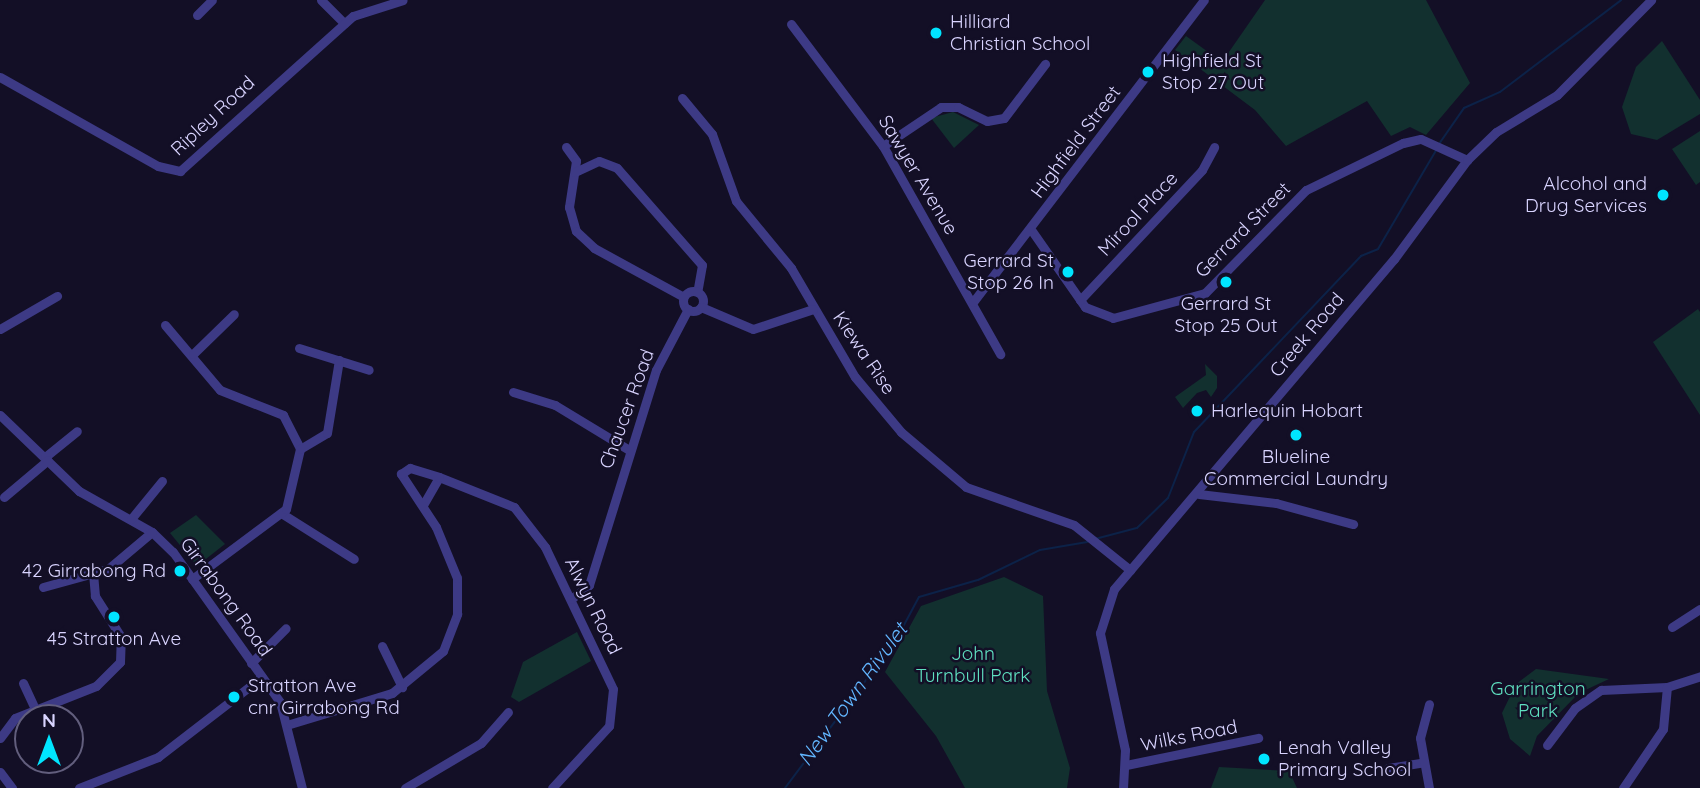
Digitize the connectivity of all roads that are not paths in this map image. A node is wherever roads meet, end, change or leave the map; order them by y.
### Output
1 (212, 0) edge
2 (321, 0) edge
3 (403, 0) edge
4 (1204, 0) edge
5 (1651, 0) edge
6 (197, 15) dead end
7 (344, 23) junction
8 (791, 24) dead end
9 (1045, 64) dead end
10 (0, 77) edge
11 (682, 98) dead end
12 (883, 146) junction
13 (566, 147) dead end
14 (1214, 147) dead end
15 (1467, 160) junction
16 (575, 172) junction
17 (1032, 231) junction
18 (697, 292) junction
19 (57, 296) dead end
20 (684, 297) junction
21 (1080, 300) junction
22 (973, 303) junction
23 (701, 307) junction
24 (688, 309) junction
25 (813, 309) junction
26 (233, 314) dead end
27 (165, 325) dead end
28 (0, 329) edge
29 (299, 348) dead end
30 (193, 354) junction
31 (1000, 354) dead end
32 (339, 360) junction
33 (369, 370) dead end
34 (513, 392) dead end
35 (0, 415) edge
36 (77, 431) dead end
37 (300, 449) junction
38 (629, 450) junction
39 (46, 458) junction
40 (439, 477) junction
41 (162, 481) dead end
42 (1199, 494) junction
43 (4, 497) dead end
44 (423, 505) junction
45 (281, 513) junction
46 (131, 519) junction
47 (1353, 524) dead end
48 (152, 532) junction
49 (354, 559) dead end
50 (1130, 570) junction
51 (93, 573) junction
52 (192, 579) junction
53 (43, 587) dead end
54 (570, 599) junction
55 (1700, 609) edge
56 (1672, 627) dead end
57 (286, 628) dead end
58 (382, 646) dead end
59 (251, 663) junction
60 (1700, 676) edge
61 (262, 677) junction
62 (23, 683) dead end
63 (402, 687) junction
64 (1667, 687) junction
65 (33, 704) edge
66 (48, 704) edge
67 (1429, 704) dead end
68 (508, 712) dead end
69 (14, 719) edge
70 (290, 724) junction
71 (0, 738) edge
72 (1258, 738) dead end
73 (1547, 746) dead end
74 (1424, 762) junction
75 (1126, 765) junction
76 (1388, 768) dead end
77 (0, 772) edge
78 (12, 788) edge
79 (79, 788) edge
80 (302, 788) edge
81 (405, 788) edge
82 (552, 788) edge
83 (1123, 788) edge
84 (1429, 788) edge
85 (1623, 788) edge

1 - 6 street
2 - 7 street
3 - 7 street, Ripley Road
4 - 17 street, Highfield Street
5 - 15 street, Creek Road
7 - 10 street, Ripley Road
8 - 12 street, Sawyer Avenue
9 - 12 street
11 - 25 street, Kiewa Rise
12 - 22 street, Sawyer Avenue
13 - 16 street
14 - 21 street, Mirool Place
15 - 21 street, Gerrard Street
15 - 42 street, Creek Road
16 - 18 street
16 - 20 street
17 - 21 street, Gerrard Street
17 - 22 street, Highfield Street
18 - 20 street
18 - 23 street
19 - 28 street
20 - 24 street
22 - 31 street, Sawyer Avenue
23 - 24 street
23 - 25 street
24 - 38 street, Chaucer Road
25 - 50 street, Kiewa Rise
26 - 30 street
27 - 30 street
29 - 32 street
30 - 37 street
32 - 33 street
32 - 37 street
34 - 38 street
35 - 39 street, Girrabong Road
36 - 39 street
37 - 45 street
38 - 54 street, Chaucer Road
39 - 43 street
39 - 46 street, Girrabong Road
40 - 44 street
40 - 44 street, Alwyn Road
40 - 54 street, Alwyn Road
41 - 46 street
42 - 47 street
42 - 50 street, Creek Road
44 - 63 street
45 - 49 street
45 - 52 street
46 - 48 street, Girrabong Road
48 - 51 street
48 - 52 street, Girrabong Road
50 - 75 street, Creek Road
51 - 53 street
51 - 66 street
52 - 59 street, Girrabong Road
54 - 82 street, Alwyn Road
55 - 56 street
57 - 59 street
58 - 63 street
59 - 61 street, Girrabong Road
60 - 64 street
61 - 70 street, Girrabong Road
61 - 79 street
62 - 65 street
63 - 70 street
64 - 73 street
64 - 85 street
67 - 74 street
68 - 81 street
69 - 71 street
70 - 80 street, Girrabong Road
72 - 75 street, Wilks Road
74 - 76 street
74 - 84 street
75 - 83 street, Creek Road
77 - 78 street

